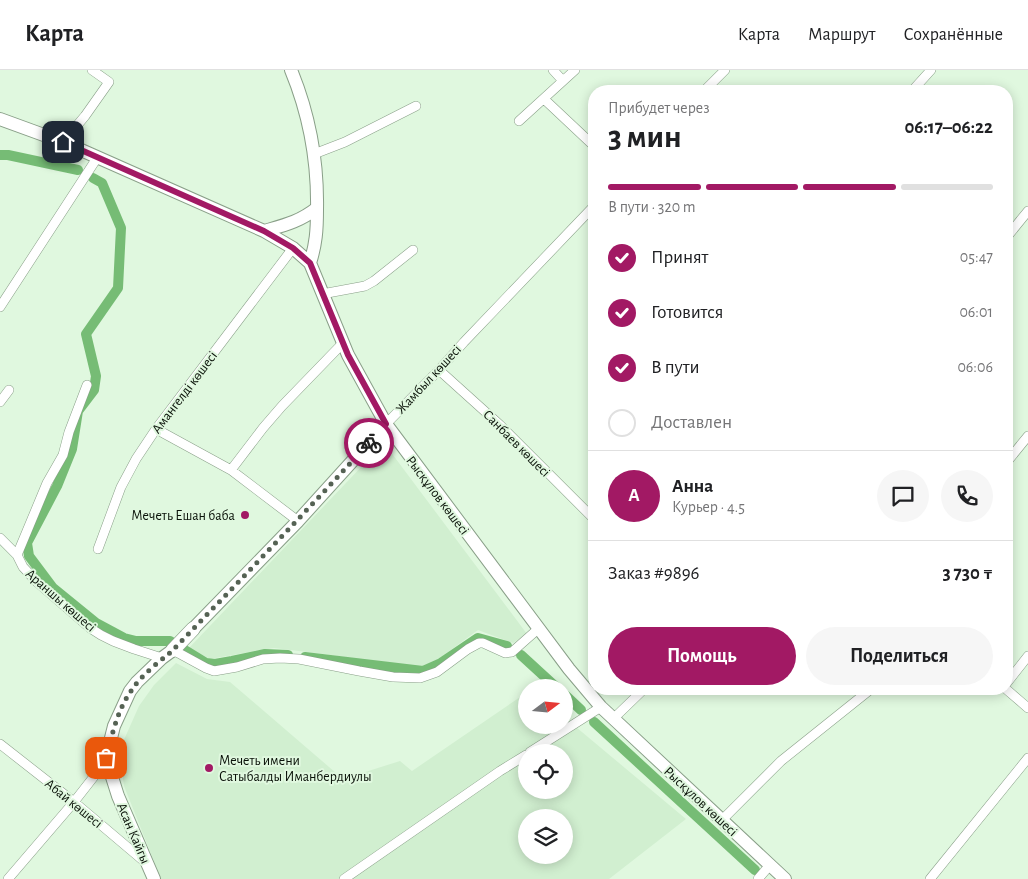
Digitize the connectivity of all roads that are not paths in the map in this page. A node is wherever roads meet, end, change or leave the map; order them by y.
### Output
1 (92, 70) edge
2 (291, 70) edge
3 (553, 70) edge
4 (575, 70) edge
5 (724, 70) edge
6 (931, 70) edge
7 (563, 81) junction
8 (710, 85) edge
9 (917, 85) edge
10 (544, 99) junction
11 (416, 106) dead end
12 (0, 119) edge
13 (519, 121) dead end
14 (588, 140) edge
15 (63, 142) junction
16 (314, 154) junction
17 (97, 158) junction
18 (317, 208) junction
19 (1028, 211) edge
20 (588, 212) edge
21 (1013, 229) edge
22 (264, 231) junction
23 (293, 248) junction
24 (413, 250) dead end
25 (310, 263) junction
26 (322, 294) junction
27 (0, 306) edge
28 (343, 343) junction
29 (440, 370) junction
30 (87, 385) dead end
31 (9, 390) dead end
32 (0, 402) edge
33 (386, 424) junction
34 (156, 428) junction
35 (1028, 436) edge
36 (1013, 454) edge
37 (231, 470) junction
38 (588, 513) edge
39 (298, 521) junction
40 (0, 538) edge
41 (98, 549) dead end
42 (17, 555) junction
43 (193, 629) joint
44 (538, 629) junction
45 (169, 653) junction
46 (1028, 656) edge
47 (1013, 675) edge
48 (588, 692) edge
49 (590, 695) edge
50 (638, 695) edge
51 (864, 695) edge
52 (1013, 695) edge
53 (600, 707) junction
54 (1028, 708) edge
55 (613, 719) junction
56 (0, 744) edge
57 (542, 744) edge
58 (106, 758) junction
59 (1028, 758) edge
60 (518, 760) edge
61 (74, 802) junction
62 (722, 820) junction
63 (146, 863) junction
64 (770, 865) junction
65 (8, 879) edge
66 (154, 879) edge
67 (344, 879) edge
68 (758, 879) edge
69 (785, 879) edge
70 (930, 879) edge

1 - 15 street
2 - 16 main road
3 - 7 street
4 - 7 street
5 - 8 street
6 - 9 street
7 - 10 street
10 - 13 street
10 - 14 street
11 - 16 street
12 - 15 main road, Рысқұлов көшесі
15 - 17 main road, Рысқұлов көшесі
16 - 18 main road
17 - 22 main road, Рысқұлов көшесі
17 - 27 street
18 - 22 main road
18 - 25 main road
19 - 21 street
20 - 29 street, Жамбыл көшесі
22 - 23 main road, Рысқұлов көшесі
23 - 25 main road, Рысқұлов көшесі
23 - 34 street, Амангелді көшесі
24 - 26 street
25 - 26 main road, Рысқұлов көшесі
26 - 28 main road, Рысқұлов көшесі
28 - 33 main road, Рысқұлов көшесі
28 - 37 street
29 - 33 street, Жамбыл көшесі
29 - 38 street, Санбаев көшесі
30 - 42 street
31 - 32 street
33 - 39 main road, Жамбыл көшесі
33 - 44 main road, Рысқұлов көшесі
34 - 37 street
34 - 41 street, Амангелді көшесі
35 - 36 street
37 - 39 street
39 - 43 main road, Жамбыл көшесі
40 - 42 street, Араншы көшесі
42 - 45 street, Араншы көшесі
43 - 45 main road, Жамбыл көшесі
44 - 45 street, Араншы көшесі
44 - 48 main road, Рысқұлов көшесі
45 - 58 main road, Жамбыл көшесі
46 - 47 street
49 - 53 main road, Рысқұлов көшесі
50 - 55 street
51 - 62 street
52 - 54 street
53 - 55 main road, Рысқұлов көшесі
53 - 57 street
55 - 62 main road, Рысқұлов көшесі
56 - 61 street, Абай көшесі
58 - 61 street, Жамбыл көшесі
58 - 63 main road, Асан Кайгы
59 - 70 street
60 - 67 street
61 - 63 street, Абай көшесі
61 - 65 street, Жамбыл көшесі
62 - 64 main road, Рысқұлов көшесі
63 - 66 main road, Асан Кайгы
64 - 68 street
64 - 69 main road, Рысқұлов көшесі

